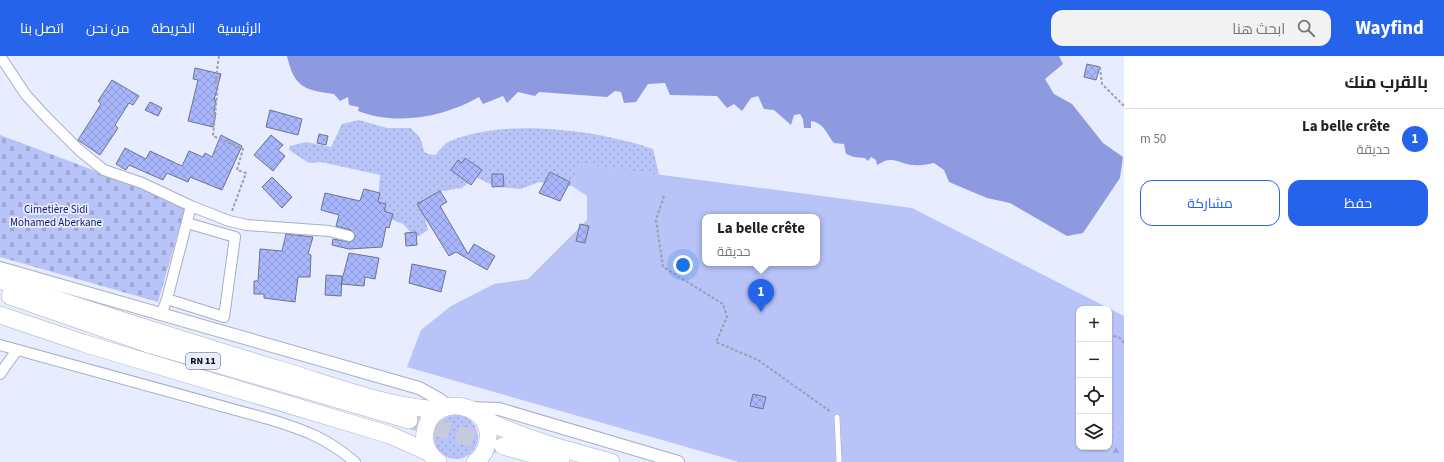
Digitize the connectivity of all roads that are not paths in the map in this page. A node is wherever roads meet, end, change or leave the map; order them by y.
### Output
1 (0, 56) edge
2 (191, 206) junction
3 (187, 223) junction
4 (349, 236) dead end
5 (0, 268) edge
6 (0, 280) edge
7 (0, 292) edge
8 (167, 299) junction
9 (0, 306) edge
10 (0, 315) edge
11 (161, 315) junction
12 (0, 345) edge
13 (16, 350) junction
14 (0, 374) edge
15 (444, 408) junction
16 (468, 408) junction
17 (837, 417) road end
18 (483, 419) junction
19 (489, 457) edge
20 (434, 459) edge
21 (355, 462) edge
22 (533, 462) edge
23 (561, 462) edge
24 (611, 462) edge
25 (678, 462) edge
26 (839, 462) edge

1 - 2 street
2 - 3 street
2 - 4 street
3 - 8 street
3 - 8 street
5 - 11 street
6 - 15 highway
7 - 9 highway, RN 11
8 - 11 street
10 - 20 highway
11 - 15 street
12 - 13 street
13 - 14 street
13 - 21 street
15 - 16 highway
15 - 20 highway
16 - 18 highway
16 - 25 street
17 - 26 lane
18 - 19 highway
18 - 24 highway
19 - 22 highway
19 - 23 highway

